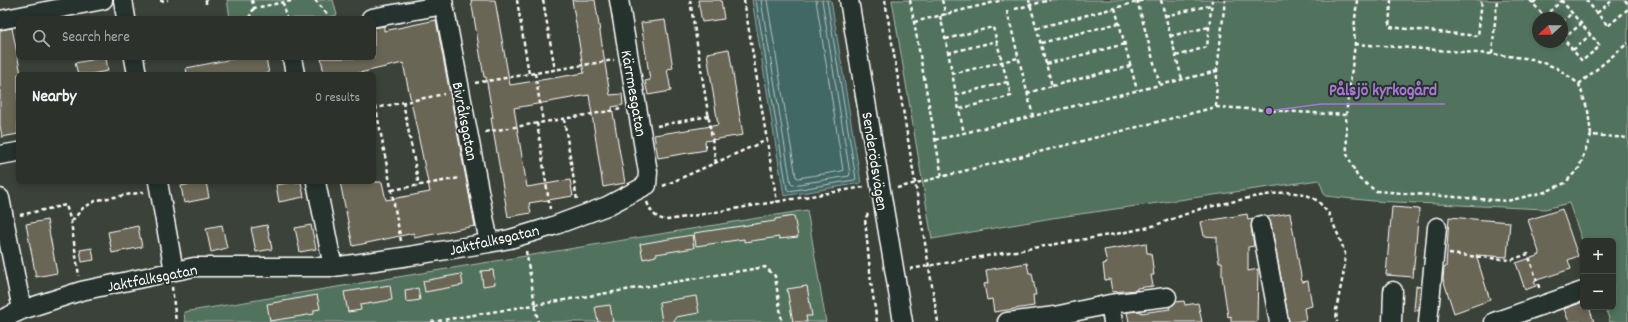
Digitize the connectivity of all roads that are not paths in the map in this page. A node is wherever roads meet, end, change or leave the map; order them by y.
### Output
1 (102, 0) edge
2 (123, 0) edge
3 (619, 0) edge
4 (849, 0) edge
5 (443, 3) edge
6 (20, 16) edge
7 (126, 16) edge
8 (16, 17) edge
9 (376, 17) edge
10 (0, 20) edge
11 (292, 60) edge
12 (295, 72) edge
13 (16, 152) edge
14 (0, 156) edge
15 (316, 184) edge
16 (159, 185) edge
17 (654, 186) joint
18 (0, 198) edge
19 (1261, 224) dead end
20 (1437, 227) dead end
21 (489, 243) junction
22 (333, 267) junction
23 (172, 272) junction
24 (1393, 291) dead end
25 (1580, 292) edge
26 (1167, 297) dead end
27 (1110, 304) junction
28 (22, 310) junction
29 (1055, 319) edge
30 (0, 320) edge
31 (903, 322) edge
32 (1007, 322) edge
33 (1113, 322) edge
34 (1279, 322) edge
35 (1392, 322) edge
36 (1428, 322) edge
37 (1494, 322) edge

1 - 6 street
2 - 7 street
3 - 17 street, Kärrmesgatan
4 - 31 street, Senderödsvägen
5 - 9 street
5 - 21 street, Bivråksgatan
8 - 10 street
11 - 12 street
13 - 14 street
15 - 22 street
16 - 23 street
17 - 21 street, Jaktfalksgatan
18 - 28 street
19 - 34 street
20 - 36 street
21 - 22 street, Jaktfalksgatan
22 - 23 street, Jaktfalksgatan
23 - 28 street, Jaktfalksgatan
24 - 35 street
25 - 37 street
26 - 27 street
27 - 29 street
27 - 33 street
28 - 30 street, Jaktfalksgatan
29 - 32 street

